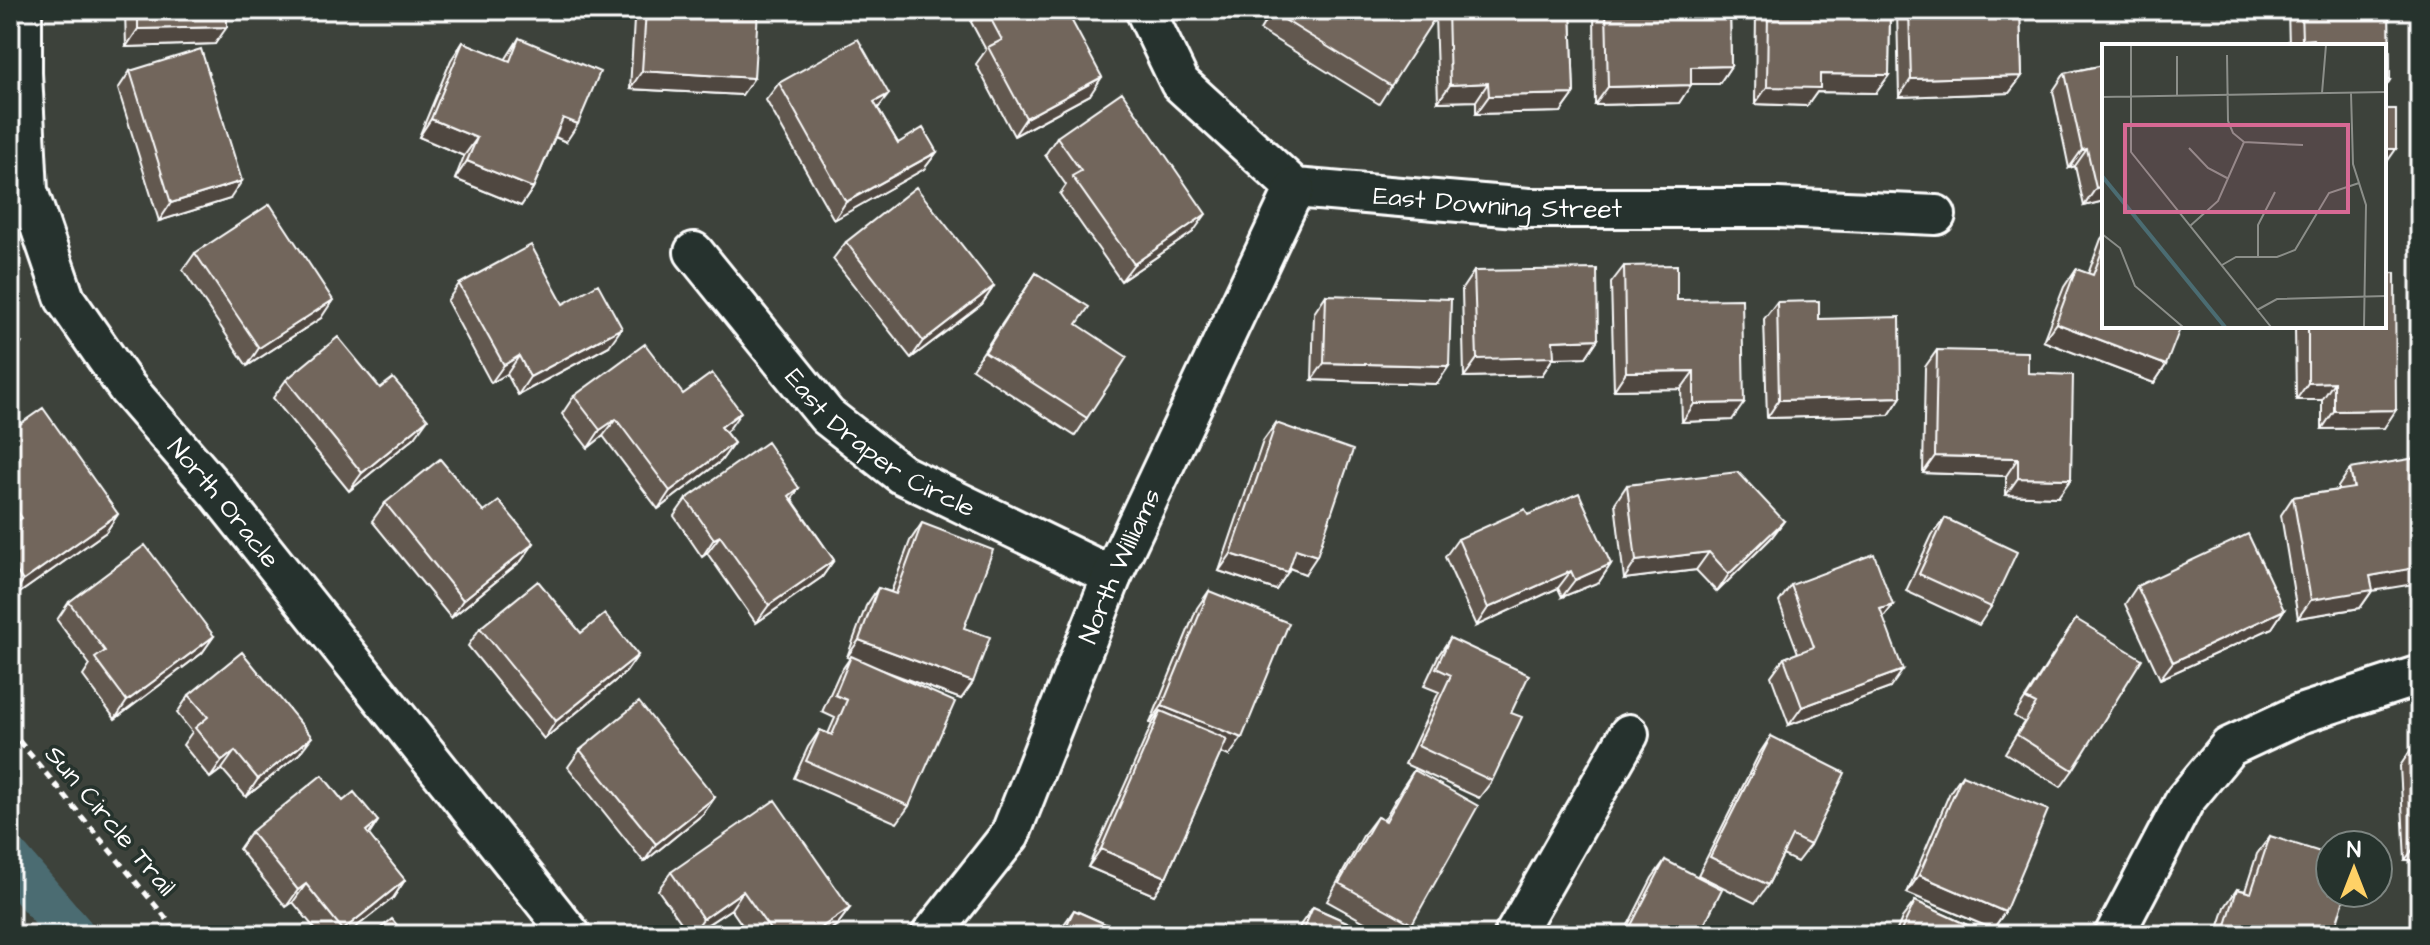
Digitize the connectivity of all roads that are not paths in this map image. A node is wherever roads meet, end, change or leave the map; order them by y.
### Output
1 (22, 10) edge
2 (1145, 10) edge
3 (1295, 188) junction
4 (1936, 215) dead end
5 (694, 252) dead end
6 (1112, 576) junction
7 (2420, 675) edge
8 (1629, 734) dead end
9 (571, 935) edge
10 (931, 935) edge
11 (1514, 935) edge
12 (2114, 935) edge

1 - 9 street, North Oracle
2 - 3 street
3 - 4 street, East Downing Street
3 - 6 street, North Williams
5 - 6 street, East Draper Circle
6 - 10 street, North Williams
7 - 12 street
8 - 11 street

